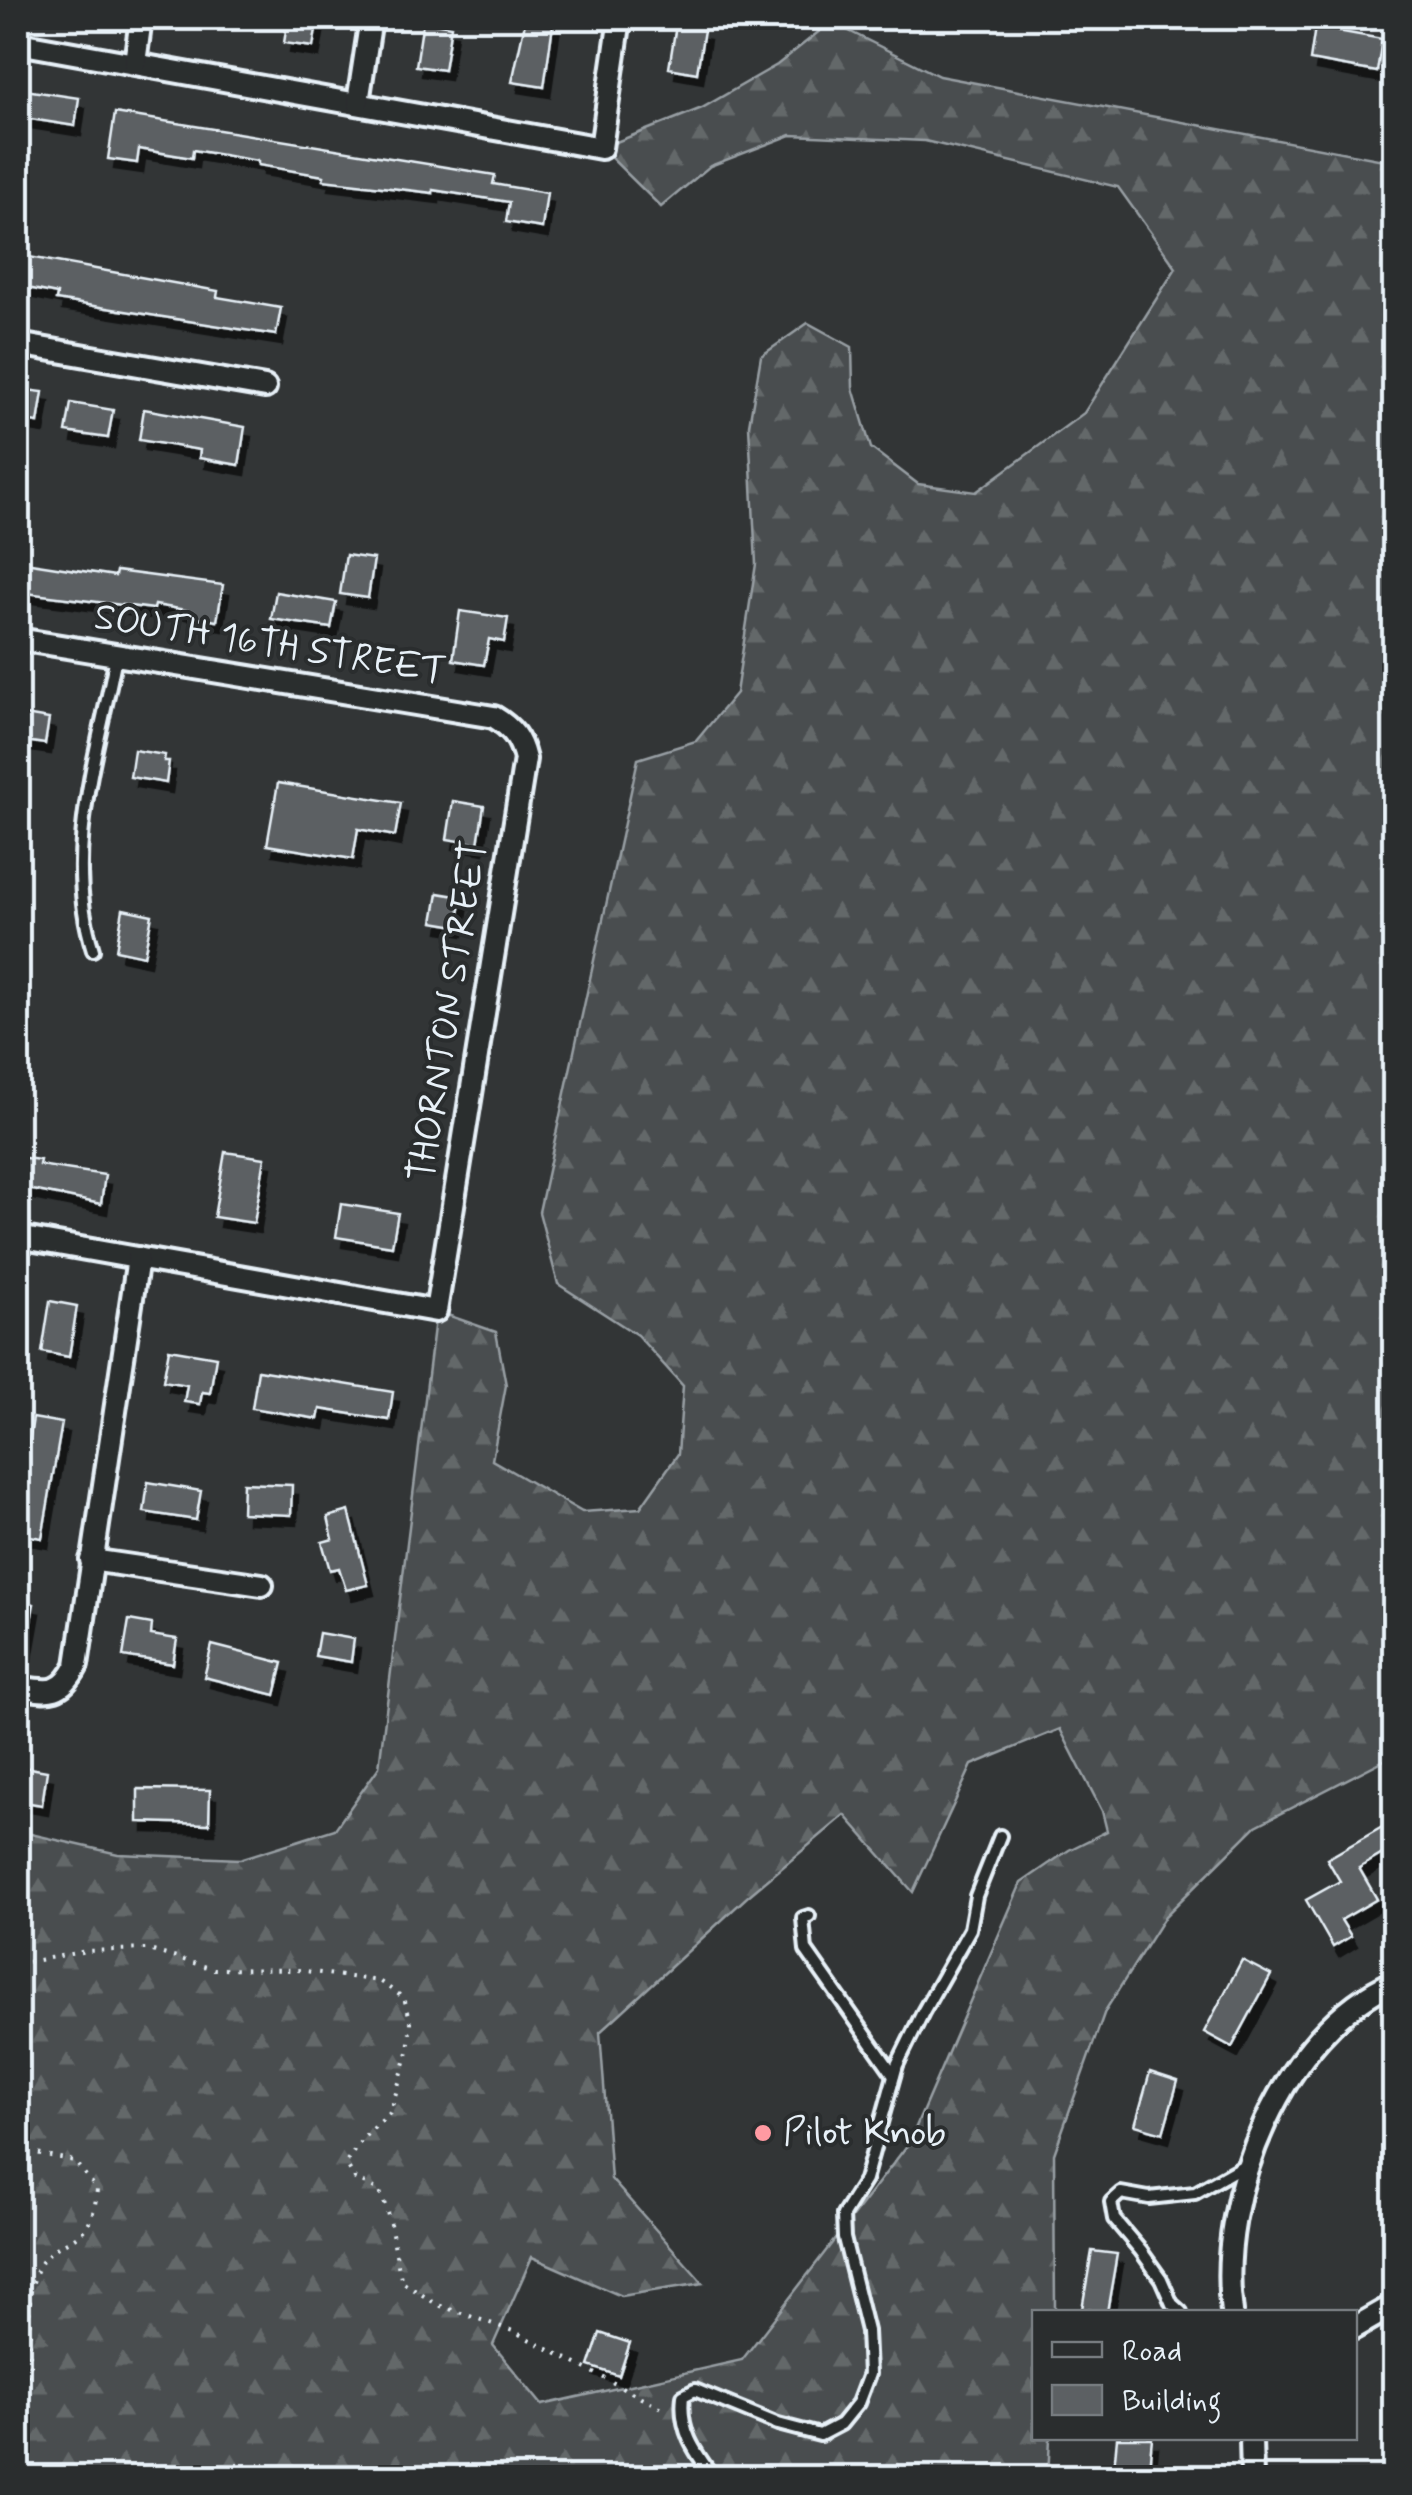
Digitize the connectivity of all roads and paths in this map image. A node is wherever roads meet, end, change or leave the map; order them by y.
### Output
1 (141, 18) edge
2 (371, 18) edge
3 (620, 18) edge
4 (18, 43) edge
5 (134, 63) junction
6 (358, 102) junction
7 (18, 344) edge
8 (266, 387) dead end
9 (18, 639) edge
10 (116, 655) junction
11 (509, 726) joint
12 (93, 950) dead end
13 (18, 1237) edge
14 (138, 1258) junction
15 (92, 1560) junction
16 (262, 1585) dead end
17 (18, 1687) edge
18 (1000, 1836) dead end
19 (810, 1916) dead end
20 (18, 1964) edge
21 (1394, 1982) edge
22 (894, 2075) junction
23 (18, 2154) edge
24 (1247, 2164) junction
25 (1394, 2305) edge
26 (1179, 2310) edge
27 (1232, 2310) edge
28 (1357, 2326) edge
29 (18, 2408) edge
30 (680, 2417) junction
31 (1255, 2442) edge
32 (714, 2478) edge
33 (1252, 2478) edge

1 - 5 street
2 - 6 street
3 - 6 street
4 - 5 street
5 - 6 street
7 - 8 street
9 - 10 street, SOUTH 16TH STREET
10 - 11 street, SOUTH 16TH STREET
10 - 12 lane
11 - 14 street, THORNTON STREET
13 - 14 street
14 - 15 street
15 - 16 street
15 - 17 street
18 - 22 lane
19 - 22 lane
20 - 30 path
21 - 24 street
22 - 30 lane
23 - 29 path
24 - 26 lane
24 - 27 street
25 - 28 street
30 - 32 lane
31 - 33 street

